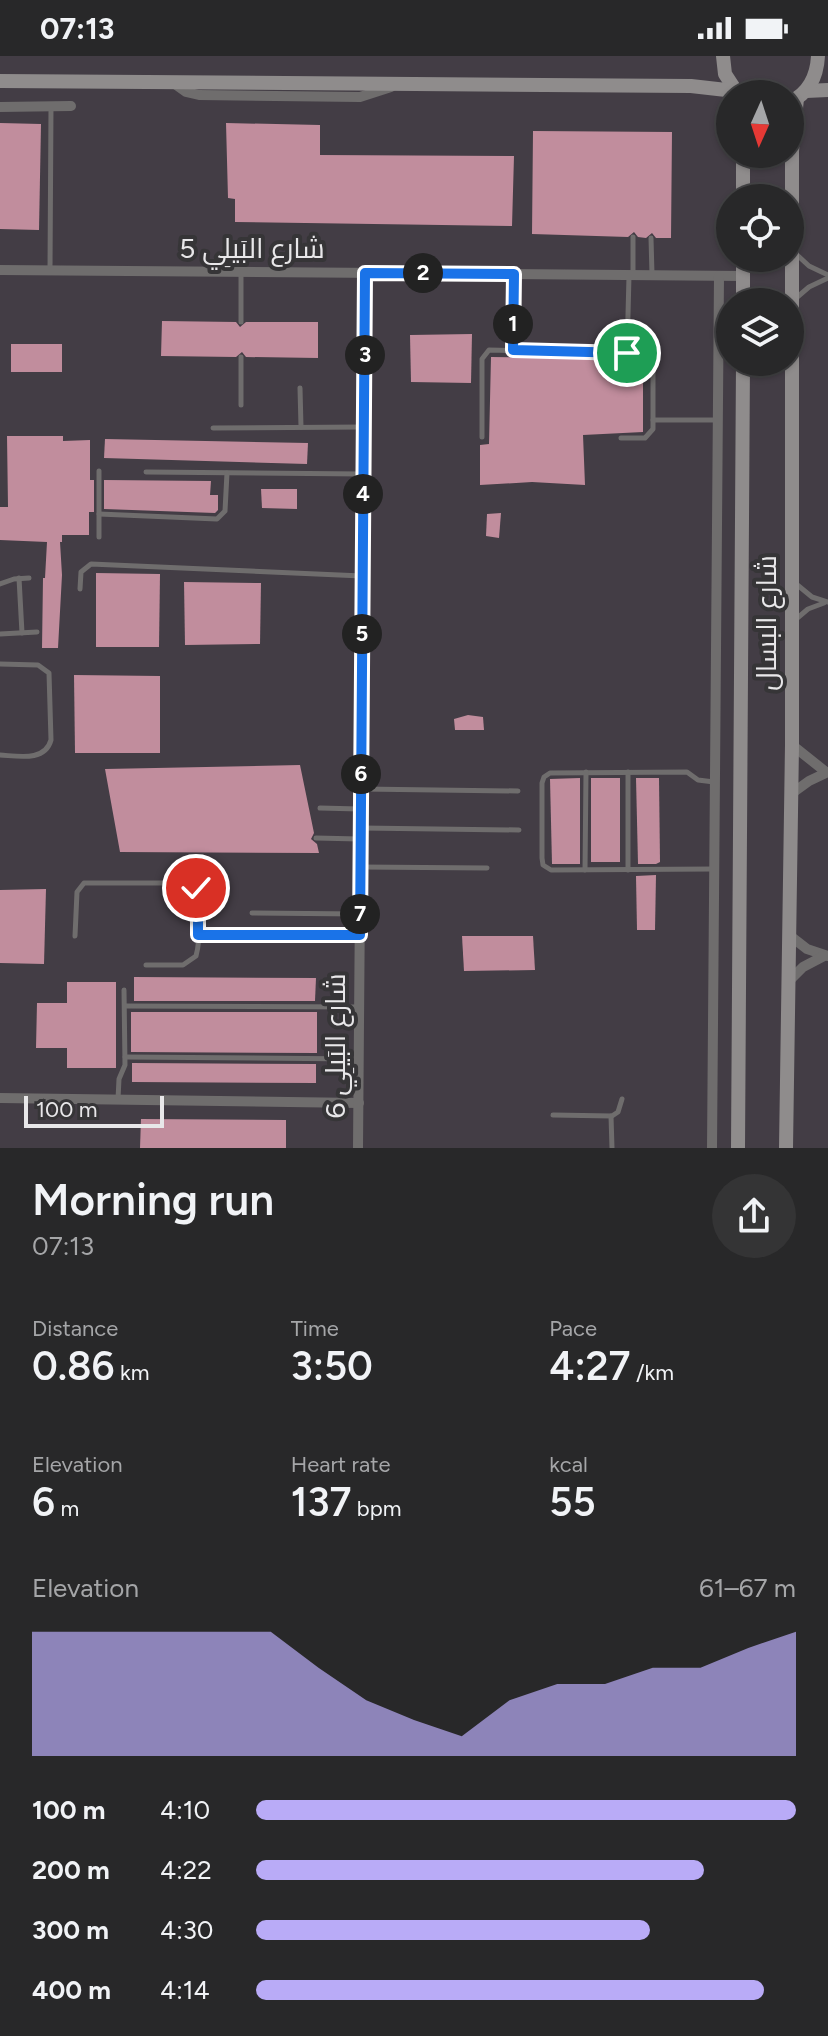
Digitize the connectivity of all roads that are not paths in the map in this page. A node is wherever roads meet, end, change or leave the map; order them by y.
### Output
1 (723, 56) edge
2 (818, 56) edge
3 (729, 80) edge
4 (0, 81) edge
5 (716, 89) edge
6 (804, 90) edge
7 (828, 90) edge
8 (804, 96) edge
9 (71, 106) dead end
10 (0, 107) edge
11 (51, 107) junction
12 (633, 237) dead end
13 (651, 238) dead end
14 (804, 263) edge
15 (0, 270) edge
16 (50, 270) junction
17 (241, 272) junction
18 (743, 272) edge
19 (365, 273) junction
20 (514, 274) junction
21 (631, 275) junction
22 (652, 275) junction
23 (719, 276) junction
24 (743, 276) junction
25 (828, 277) edge
26 (743, 288) edge
27 (804, 292) edge
28 (241, 322) dead end
29 (513, 350) junction
30 (627, 353) junction
31 (241, 357) dead end
32 (743, 376) edge
33 (792, 376) edge
34 (300, 388) dead end
35 (241, 405) dead end
36 (653, 420) junction
37 (718, 420) junction
38 (301, 427) junction
39 (364, 427) junction
40 (213, 428) dead end
41 (482, 437) dead end
42 (621, 438) dead end
43 (99, 471) dead end
44 (146, 472) dead end
45 (227, 473) junction
46 (364, 474) junction
47 (99, 514) junction
48 (99, 537) dead end
49 (363, 576) junction
50 (792, 577) junction
51 (19, 578) junction
52 (29, 578) dead end
53 (0, 584) edge
54 (80, 589) dead end
55 (828, 602) edge
56 (792, 623) junction
57 (37, 632) dead end
58 (22, 633) junction
59 (0, 634) edge
60 (0, 664) edge
61 (792, 745) junction
62 (0, 755) edge
63 (586, 772) junction
64 (628, 772) junction
65 (827, 772) edge
66 (715, 782) junction
67 (361, 789) junction
68 (518, 791) dead end
69 (791, 794) junction
70 (320, 808) dead end
71 (361, 809) junction
72 (519, 830) dead end
73 (361, 833) junction
74 (316, 838) dead end
75 (360, 867) junction
76 (487, 868) dead end
77 (714, 869) junction
78 (585, 870) junction
79 (628, 870) junction
80 (252, 913) dead end
81 (360, 914) junction
82 (198, 935) junction
83 (360, 935) junction
84 (789, 935) junction
85 (75, 936) dead end
86 (826, 956) edge
87 (146, 965) dead end
88 (788, 982) junction
89 (124, 990) dead end
90 (125, 1006) junction
91 (359, 1007) junction
92 (125, 1057) junction
93 (359, 1059) junction
94 (0, 1098) edge
95 (622, 1099) dead end
96 (118, 1100) junction
97 (359, 1103) junction
98 (553, 1115) dead end
99 (611, 1116) junction
100 (358, 1148) edge
101 (612, 1148) edge
102 (712, 1148) edge
103 (738, 1148) edge
104 (786, 1148) edge

1 - 3 street
2 - 6 street, شارع البسال
4 - 5 street
7 - 8 street
9 - 11 street
10 - 11 street
11 - 16 lane
12 - 21 lane
13 - 22 lane
14 - 25 lane
15 - 16 street, شارع البَيلِي 5
16 - 17 street, شارع البَيلِي 5
17 - 19 street, شارع البَيلِي 5
17 - 28 lane
18 - 24 street
19 - 20 street, شارع البَيلِي 5
19 - 39 street, شارع البَيلِي 6
20 - 21 street, شارع البَيلِي 5
20 - 29 lane
21 - 22 street, شارع البَيلِي 5
21 - 30 lane
22 - 23 street, شارع البَيلِي 5
23 - 24 street, شارع البَيلِي 5
23 - 37 street
24 - 26 street
25 - 27 lane
29 - 30 lane
29 - 41 lane
30 - 36 lane
31 - 35 lane
32 - 103 street, شارع البسال
33 - 50 street, شارع البسال
34 - 38 lane
36 - 37 lane
36 - 42 lane
37 - 66 street
38 - 39 lane
38 - 40 lane
39 - 46 street, شارع البَيلِي 6
43 - 47 lane
44 - 45 lane
45 - 46 lane
45 - 47 lane
46 - 49 street, شارع البَيلِي 6
47 - 48 lane
49 - 54 lane
49 - 67 street, شارع البَيلِي 6
50 - 55 lane
50 - 56 street, شارع البسال
51 - 52 lane
51 - 53 lane
51 - 58 lane
55 - 56 lane
56 - 61 street, شارع البسال
57 - 58 lane
58 - 59 lane
60 - 62 lane
61 - 65 street
61 - 69 street, شارع البسال
63 - 64 lane
63 - 78 lane
63 - 78 lane
64 - 66 lane
64 - 79 lane
65 - 69 street
66 - 77 street
67 - 68 lane
67 - 71 street, شارع البَيلِي 6
69 - 84 street, شارع البسال
70 - 71 lane
71 - 73 street, شارع البَيلِي 6
72 - 73 lane
73 - 74 lane
73 - 75 street, شارع البَيلِي 6
75 - 76 lane
75 - 81 street, شارع البَيلِي 6
77 - 79 lane
77 - 102 street
78 - 79 lane
80 - 81 lane
81 - 83 street, شارع البَيلِي 6
82 - 83 lane
82 - 85 lane
82 - 87 lane
83 - 91 street, شارع البَيلِي 6
84 - 86 street
84 - 88 street, شارع البسال
86 - 88 street
88 - 104 street, شارع البسال
89 - 90 lane
90 - 91 lane
90 - 92 lane
91 - 93 street, شارع البَيلِي 6
92 - 93 lane
92 - 96 lane
93 - 97 street, شارع البَيلِي 6
94 - 96 street
95 - 99 lane
96 - 97 street
97 - 100 street, شارع البَيلِي 6
98 - 99 lane
99 - 101 lane

